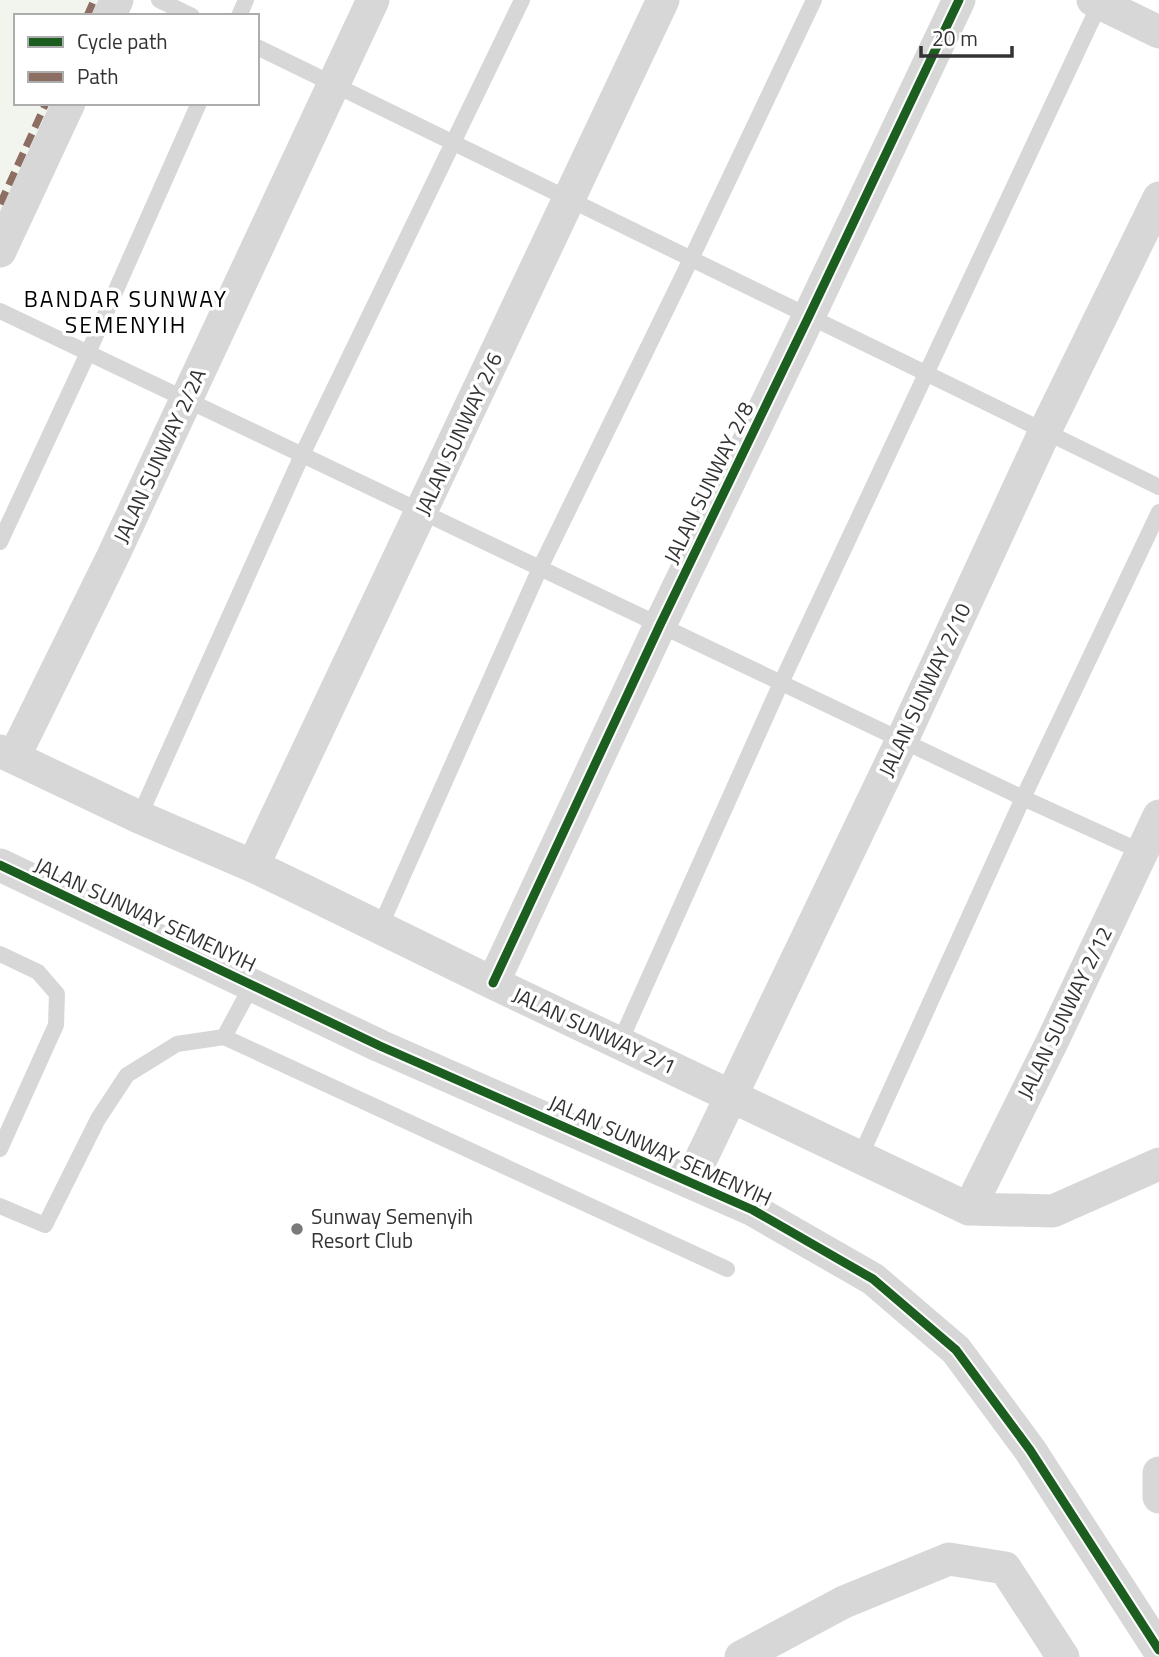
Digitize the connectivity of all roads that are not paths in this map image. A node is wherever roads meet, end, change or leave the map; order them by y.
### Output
1 (159, 0) edge
2 (373, 0) edge
3 (522, 0) edge
4 (663, 0) edge
5 (814, 0) edge
6 (959, 0) edge
7 (1096, 1) edge
8 (188, 14) edge
9 (1159, 32) edge
10 (259, 48) edge
11 (334, 85) junction
12 (68, 105) edge
13 (198, 105) edge
14 (453, 143) junction
15 (1159, 198) edge
16 (569, 200) junction
17 (0, 251) edge
18 (691, 259) junction
19 (0, 311) edge
20 (809, 316) junction
21 (88, 353) junction
22 (927, 374) junction
23 (187, 400) junction
24 (1045, 431) junction
25 (302, 455) junction
26 (1159, 487) edge
27 (422, 512) junction
28 (1159, 512) edge
29 (0, 542) edge
30 (540, 568) junction
31 (660, 625) junction
32 (782, 683) junction
33 (902, 740) junction
34 (7, 754) edge
35 (1023, 797) junction
36 (1159, 816) edge
37 (139, 817) junction
38 (1142, 852) junction
39 (0, 865) edge
40 (253, 866) junction
41 (380, 927) junction
42 (0, 954) edge
43 (493, 983) junction
44 (252, 985) junction
45 (224, 1037) junction
46 (620, 1042) junction
47 (731, 1096) junction
48 (7, 1114) edge
49 (0, 1149) edge
50 (860, 1157) junction
51 (1156, 1160) edge
52 (690, 1182) junction
53 (0, 1206) edge
54 (969, 1209) junction
55 (727, 1269) dead end
56 (1159, 1473) edge
57 (1159, 1497) edge
58 (1159, 1650) edge
59 (749, 1655) edge
60 (1063, 1657) edge

1 - 8 lane
2 - 11 street, JALAN SUNWAY 2/2A
3 - 14 lane
4 - 16 street, JALAN SUNWAY 2/6
5 - 18 lane
6 - 20 street, JALAN SUNWAY 2/8
7 - 9 street
7 - 22 lane
10 - 11 lane
11 - 14 lane
11 - 23 street, JALAN SUNWAY 2/2A
12 - 17 street
13 - 21 lane
14 - 16 lane
14 - 25 lane
15 - 24 street, JALAN SUNWAY 2/10
16 - 18 lane
16 - 27 street, JALAN SUNWAY 2/6
18 - 20 lane
18 - 30 lane
19 - 21 lane
20 - 22 lane
20 - 31 street, JALAN SUNWAY 2/8
21 - 23 lane
21 - 29 lane
22 - 24 lane
22 - 32 lane
23 - 25 lane
23 - 34 street, JALAN SUNWAY 2/2A
24 - 26 lane
24 - 33 street, JALAN SUNWAY 2/10
25 - 27 lane
25 - 37 lane
27 - 30 lane
27 - 40 street, JALAN SUNWAY 2/6
28 - 35 lane
30 - 31 lane
30 - 41 lane
31 - 32 lane
31 - 43 street, JALAN SUNWAY 2/8
32 - 33 lane
32 - 46 lane
33 - 35 lane
33 - 47 street, JALAN SUNWAY 2/10
34 - 37 street, JALAN SUNWAY 2/1
35 - 38 lane
35 - 50 lane
36 - 38 street, JALAN SUNWAY 2/12
37 - 40 street, JALAN SUNWAY 2/1
38 - 54 street, JALAN SUNWAY 2/12
39 - 44 street, JALAN SUNWAY SEMENYIH
40 - 41 street, JALAN SUNWAY 2/1
41 - 43 street, JALAN SUNWAY 2/1
42 - 48 lane
43 - 46 street, JALAN SUNWAY 2/1
44 - 45 lane
44 - 52 street, JALAN SUNWAY SEMENYIH
45 - 53 lane
45 - 55 lane
46 - 47 street, JALAN SUNWAY 2/1
47 - 50 street, JALAN SUNWAY 2/1
47 - 52 street, JALAN SUNWAY 2/10
48 - 49 lane
50 - 54 street, JALAN SUNWAY 2/1
51 - 54 street, JALAN SUNWAY 2/1
52 - 58 street, JALAN SUNWAY SEMENYIH
56 - 57 street
59 - 60 street

